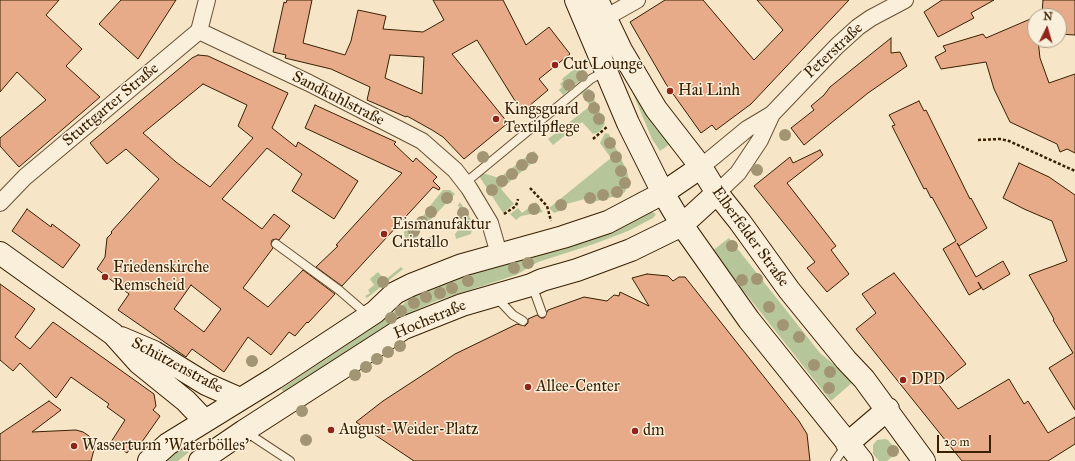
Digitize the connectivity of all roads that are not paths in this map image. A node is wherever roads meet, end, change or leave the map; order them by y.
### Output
1 (207, 0) edge
2 (576, 0) edge
3 (637, 0) edge
4 (905, 0) edge
5 (601, 9) edge
6 (200, 31) junction
7 (606, 71) junction
8 (772, 114) junction
9 (701, 167) junction
10 (465, 183) junction
11 (663, 193) junction
12 (717, 193) junction
13 (0, 203) edge
14 (682, 225) junction
15 (276, 244) dead end
16 (0, 253) edge
17 (499, 254) junction
18 (531, 285) junction
19 (494, 295) junction
20 (542, 312) dead end
21 (369, 316) junction
22 (523, 321) dead end
23 (113, 334) junction
24 (240, 399) junction
25 (888, 409) junction
26 (204, 420) junction
27 (244, 431) junction
28 (841, 452) edge
29 (149, 461) edge
30 (200, 461) edge
31 (290, 461) edge
32 (862, 461) edge
33 (924, 461) edge

1 - 6 street
2 - 7 street
3 - 5 street
4 - 8 street, Peterstraße
5 - 9 street, Elberfelder Straße
6 - 10 street, Sandkuhlstraße
6 - 13 street, Stuttgarter Straße
7 - 10 lane
7 - 11 street
8 - 9 street, Peterstraße
8 - 12 street, Peterstraße
9 - 11 street, Hochstraße
9 - 12 street, Elberfelder Straße
10 - 17 street
11 - 14 street
11 - 17 street, Hochstraße
12 - 14 street, Peterstraße
12 - 25 street, Elberfelder Straße
14 - 18 street, Hochstraße
14 - 28 street
15 - 21 lane
16 - 23 street, Schützenstraße
17 - 21 street, Hochstraße
18 - 19 street, Hochstraße
18 - 20 lane
19 - 22 lane
19 - 27 street, Hochstraße
21 - 24 street, Hochstraße
23 - 24 street, Schützenstraße
23 - 26 street, Schützenstraße
24 - 26 street, Hochstraße
24 - 27 street
25 - 28 street
25 - 33 street, Elberfelder Straße
26 - 27 street
26 - 29 street, Hochstraße
27 - 30 street, Hochstraße
27 - 31 lane
28 - 32 street

